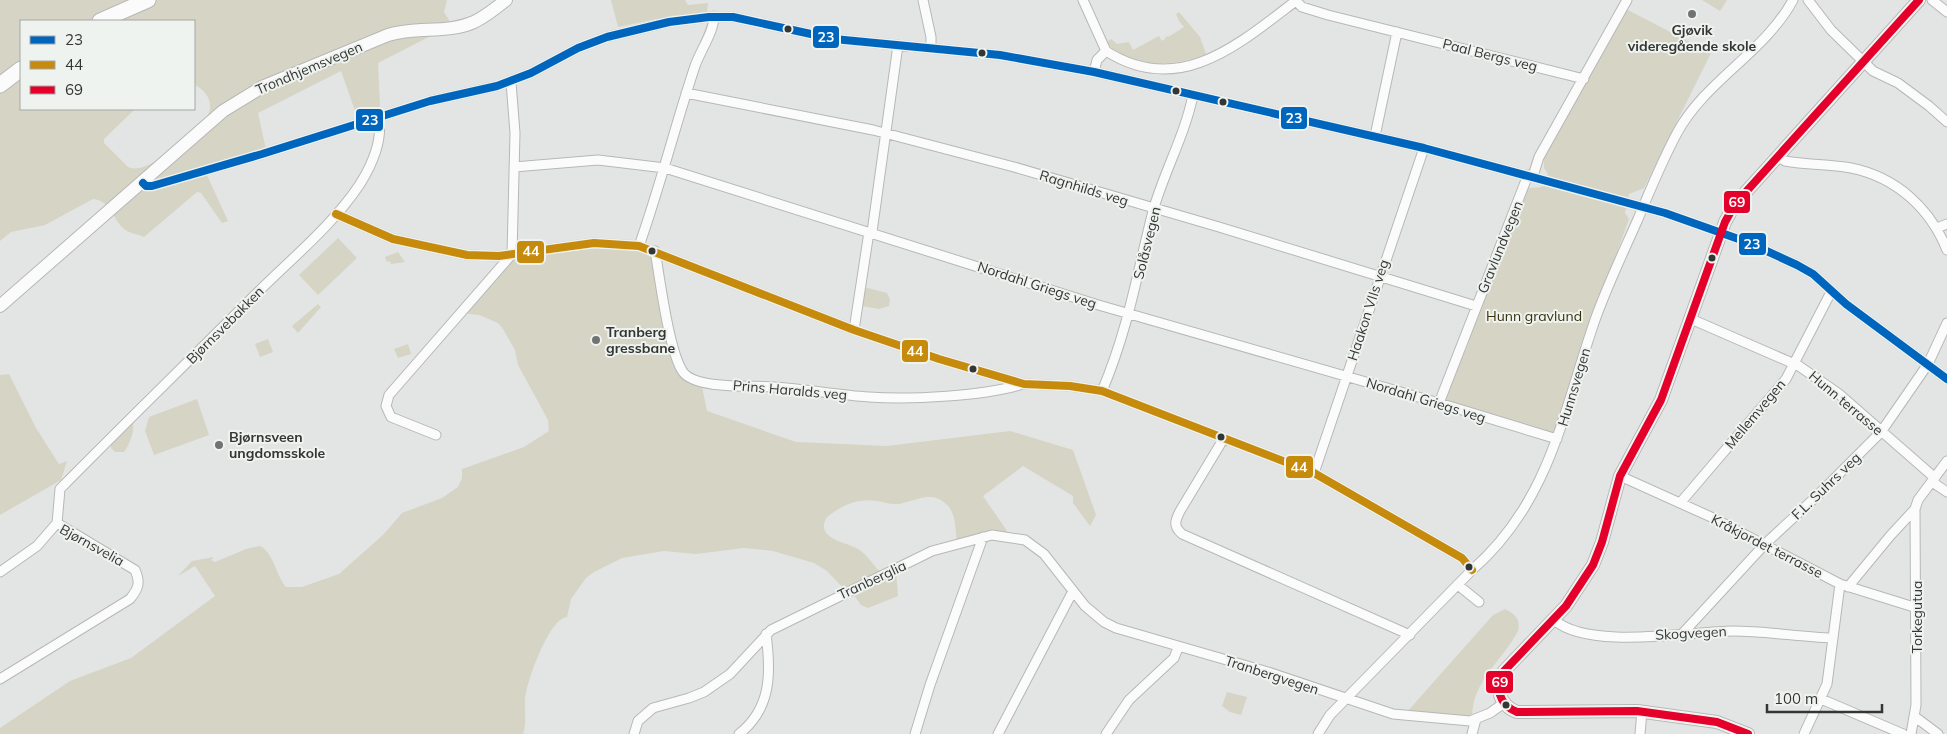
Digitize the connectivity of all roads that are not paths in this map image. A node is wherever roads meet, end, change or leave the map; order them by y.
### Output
1 (148, 0) edge
2 (506, 0) edge
3 (923, 0) edge
4 (1083, 0) edge
5 (1296, 0) edge
6 (1627, 0) edge
7 (1793, 0) edge
8 (1808, 0) edge
9 (1919, 0) edge
10 (1932, 0) edge
11 (1947, 12) edge
12 (714, 16) junction
13 (102, 20) edge
14 (1397, 32) junction
15 (898, 45) junction
16 (931, 48) junction
17 (1106, 51) junction
18 (1864, 62) junction
19 (20, 70) edge
20 (1094, 72) junction
21 (1584, 79) junction
22 (511, 82) junction
23 (0, 85) edge
24 (686, 93) junction
25 (1193, 95) junction
26 (378, 116) junction
27 (1947, 122) edge
28 (885, 133) junction
29 (1375, 136) junction
30 (1424, 148) junction
31 (1777, 156) junction
32 (514, 167) junction
33 (666, 168) junction
34 (1530, 175) junction
35 (143, 183) junction
36 (1643, 207) junction
37 (1154, 209) junction
38 (336, 214) junction
39 (1947, 224) edge
40 (1937, 228) junction
41 (870, 232) junction
42 (1721, 232) junction
43 (639, 246) junction
44 (1947, 250) edge
45 (655, 251) junction
46 (512, 254) junction
47 (1379, 278) junction
48 (1831, 292) junction
49 (0, 306) edge
50 (1476, 306) junction
51 (1130, 314) junction
52 (1691, 319) junction
53 (1947, 324) edge
54 (854, 330) junction
55 (1794, 363) junction
56 (1928, 364) junction
57 (1346, 376) junction
58 (1947, 379) edge
59 (1024, 384) junction
60 (1102, 391) junction
61 (1440, 403) junction
62 (1881, 432) junction
63 (436, 435) dead end
64 (1224, 438) junction
65 (1557, 439) junction
66 (1947, 461) edge
67 (1314, 473) junction
68 (1620, 476) junction
69 (1934, 480) junction
70 (1947, 492) edge
71 (1681, 502) junction
72 (1916, 504) junction
73 (57, 523) junction
74 (983, 537) junction
75 (1765, 544) junction
76 (1472, 570) junction
77 (0, 572) edge
78 (1458, 584) junction
79 (1844, 586) junction
80 (1073, 591) junction
81 (1479, 602) dead end
82 (1917, 608) junction
83 (1554, 620) junction
84 (1683, 633) junction
85 (766, 634) junction
86 (1410, 635) junction
87 (1832, 638) junction
88 (1178, 648) junction
89 (0, 679) edge
90 (1348, 698) junction
91 (1821, 698) junction
92 (1504, 703) junction
93 (1642, 711) junction
94 (1914, 716) junction
95 (1476, 719) junction
96 (634, 734) edge
97 (740, 734) edge
98 (915, 734) edge
99 (998, 734) edge
100 (1106, 734) edge
101 (1318, 734) edge
102 (1472, 734) edge
103 (1640, 734) edge
104 (1748, 734) edge
105 (1804, 734) edge
106 (1903, 734) edge
107 (1911, 734) edge
108 (1938, 734) edge

1 - 13 highway
2 - 35 main road, Trondhjemsvegen
3 - 16 street
4 - 17 street
5 - 14 street, Paal Bergs veg
5 - 17 street
6 - 21 street, Gravlundvegen
7 - 36 street, Hunnsvegen
8 - 18 street
9 - 18 main road
10 - 11 street
12 - 15 street
12 - 22 street
12 - 24 street
14 - 21 street, Paal Bergs veg
14 - 29 street
15 - 16 street
15 - 28 street
16 - 20 street
17 - 20 street
18 - 27 street
18 - 31 main road
19 - 23 highway
20 - 25 street
21 - 34 street, Gravlundvegen
22 - 26 street
22 - 32 street
24 - 28 street, Ragnhilds veg
24 - 33 street
25 - 29 street
25 - 37 street, Solåsvegen
26 - 35 street
26 - 38 street, Bjørnsvebakken
28 - 37 street, Ragnhilds veg
28 - 41 street
29 - 30 street
30 - 34 street
30 - 47 street, Haakon VIIs veg
31 - 40 street
31 - 42 main road
32 - 33 street, Nordahl Griegs veg
32 - 46 street
33 - 41 street, Nordahl Griegs veg
33 - 43 street
34 - 36 street
34 - 50 street, Gravlundvegen
35 - 49 main road, Trondhjemsvegen
36 - 42 street
36 - 65 street, Hunnsvegen
37 - 47 street, Ragnhilds veg
37 - 51 street, Solåsvegen
38 - 46 street
38 - 73 street, Bjørnsvebakken
39 - 40 street
40 - 44 street
41 - 51 street, Nordahl Griegs veg
41 - 54 street
42 - 48 street
42 - 52 main road
43 - 45 street
43 - 46 street
45 - 54 street
45 - 59 street, Prins Haralds veg
46 - 63 street
47 - 50 street, Ragnhilds veg
47 - 57 street, Haakon VIIs veg
48 - 55 street, Mellemvegen
48 - 56 street
50 - 61 street, Gravlundvegen
51 - 57 street, Nordahl Griegs veg
51 - 60 street, Solåsvegen
52 - 55 street, Hunn terrasse
52 - 68 main road
53 - 56 street, F.L. Suhrs veg
54 - 59 street
55 - 62 street, Hunn terrasse
55 - 71 street, Mellemvegen
56 - 58 street
56 - 62 street, F.L. Suhrs veg
57 - 61 street, Nordahl Griegs veg
57 - 67 street, Haakon VIIs veg
59 - 60 street
60 - 64 street
61 - 65 street, Nordahl Griegs veg
62 - 69 street, Hunn terrasse
62 - 75 street, F.L. Suhrs veg
64 - 67 street
64 - 86 street
65 - 76 street, Hunnsvegen
66 - 69 street
67 - 76 street
68 - 71 street, Kråkjordet terrasse
68 - 83 main road
69 - 70 street, Hunn terrasse
69 - 72 street
71 - 75 street, Kråkjordet terrasse
72 - 79 street
72 - 82 street, Torkegutua
73 - 77 street, Bjørnsvelia
73 - 89 street, Bjørnsvelia
74 - 80 street, Tranberglia
74 - 85 street, Tranberglia
74 - 98 street
75 - 79 street, Kråkjordet terrasse
75 - 84 street, F.L. Suhrs veg
76 - 78 street, Hunnsvegen
78 - 81 street
78 - 86 street, Hunnsvegen
79 - 82 street, Kråkjordet terrasse
79 - 87 street
80 - 88 street, Tranberglia
80 - 99 street
82 - 94 street, Torkegutua
83 - 84 street, Skogvegen
83 - 92 main road
84 - 87 street, Skogvegen
85 - 96 street
85 - 97 street
86 - 90 street, Hunnsvegen
87 - 91 street
88 - 90 street, Tranbergvegen
88 - 100 street
90 - 95 street, Tranbergvegen
90 - 101 street, Hunnsvegen
91 - 105 street
91 - 106 street
92 - 93 main road
92 - 95 street
93 - 103 street
93 - 104 main road
94 - 107 street, Torkegutua
94 - 108 street
95 - 102 street

